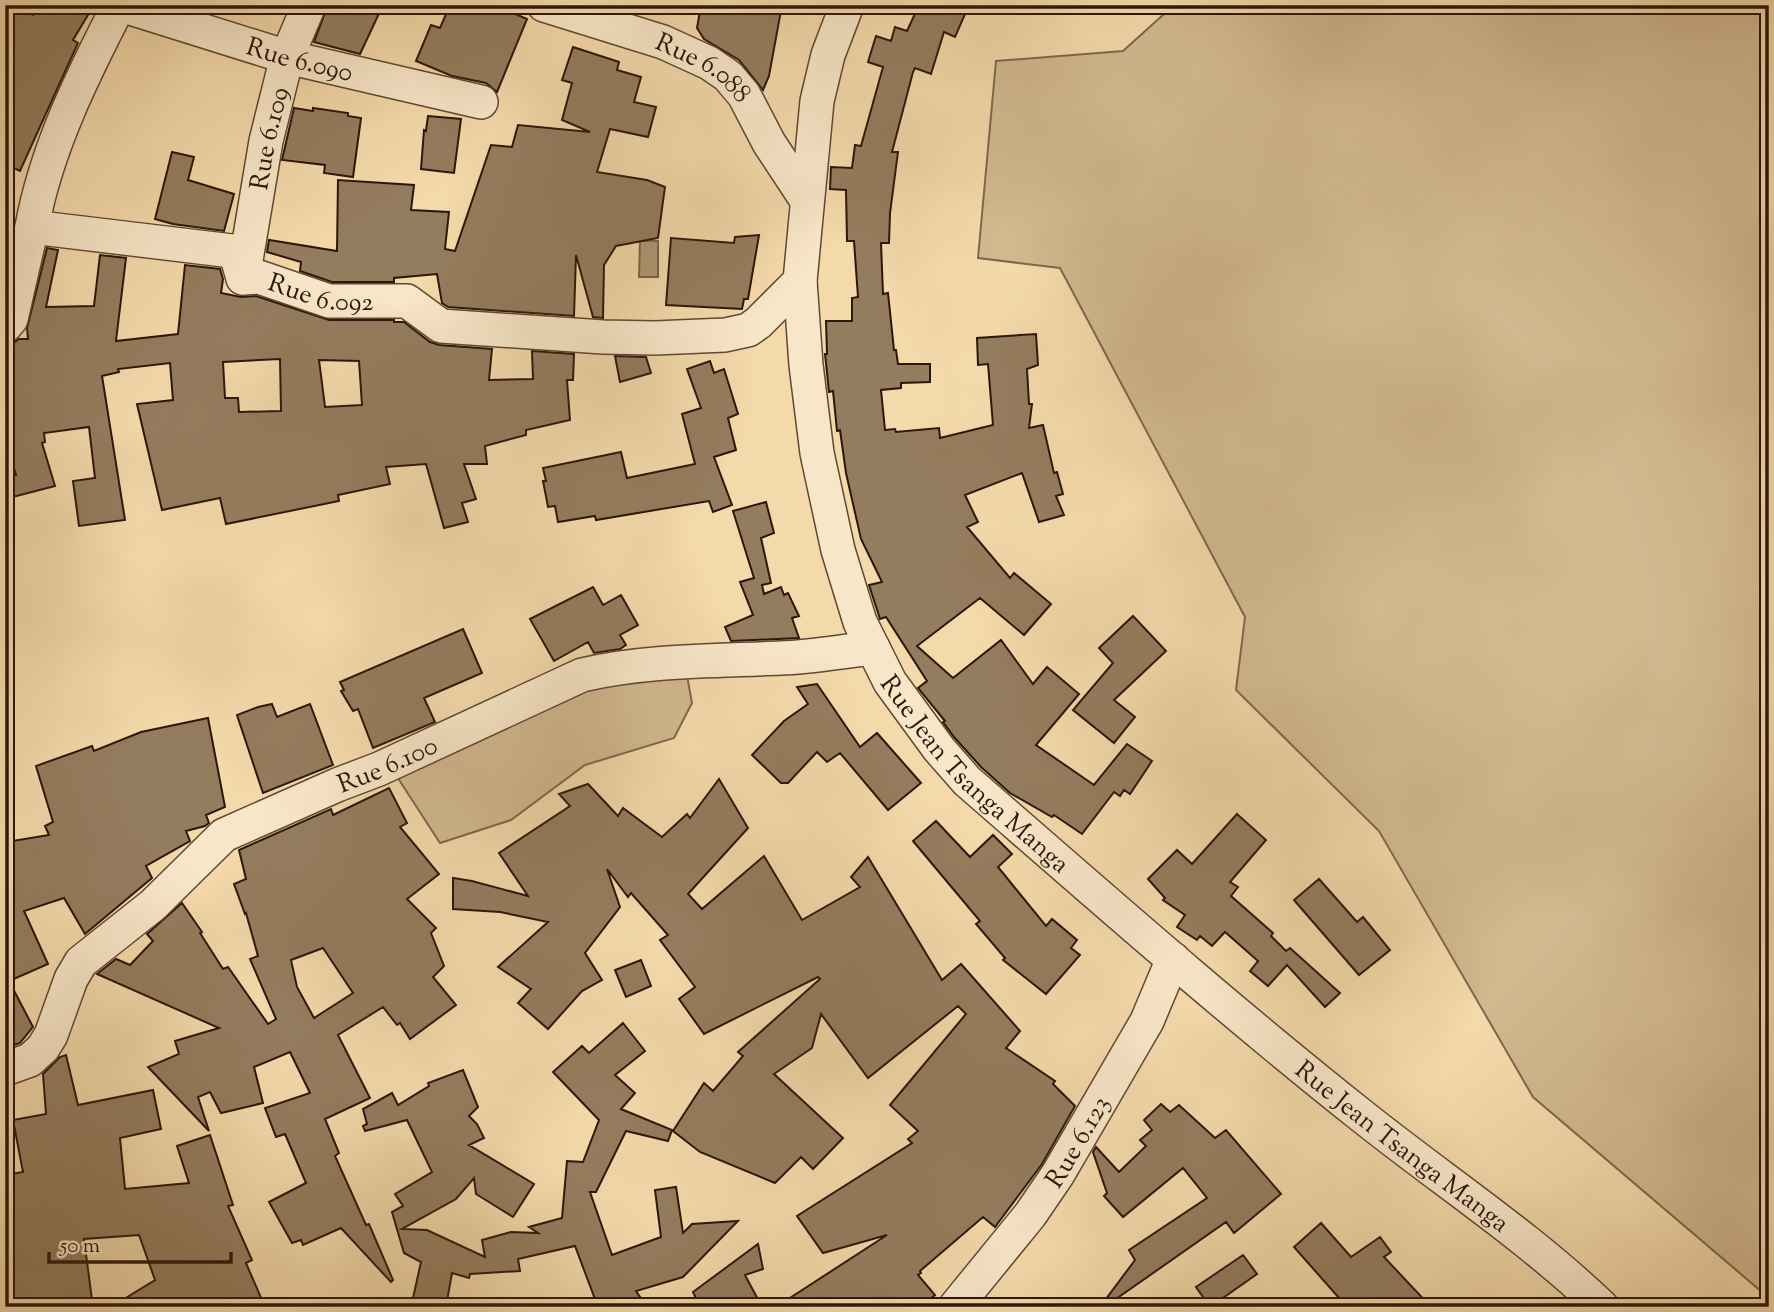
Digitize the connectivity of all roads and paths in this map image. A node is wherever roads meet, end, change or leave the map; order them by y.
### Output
1 (120, 5) edge
2 (309, 5) edge
3 (544, 5) edge
4 (847, 5) edge
5 (287, 57) junction
6 (481, 102) dead end
7 (806, 199) junction
8 (32, 227) junction
9 (243, 278) junction
10 (800, 281) junction
11 (5, 326) edge
12 (873, 648) junction
13 (1173, 960) junction
14 (5, 1069) edge
15 (956, 1307) edge
16 (1602, 1307) edge

1 - 5 street, Rue 6.090
1 - 8 street
2 - 5 street, Rue 6.109
3 - 7 street, Rue 6.088
4 - 7 street, Rue Jean Tsanga Manga
5 - 6 street, Rue 6.090
5 - 9 street, Rue 6.109
7 - 10 street, Rue Jean Tsanga Manga
8 - 9 street, Rue 6.092
8 - 11 street
9 - 10 street, Rue 6.092
10 - 12 street, Rue Jean Tsanga Manga
12 - 13 street, Rue Jean Tsanga Manga
12 - 14 street, Rue 6.100
13 - 15 street, Rue 6.123
13 - 16 street, Rue Jean Tsanga Manga

